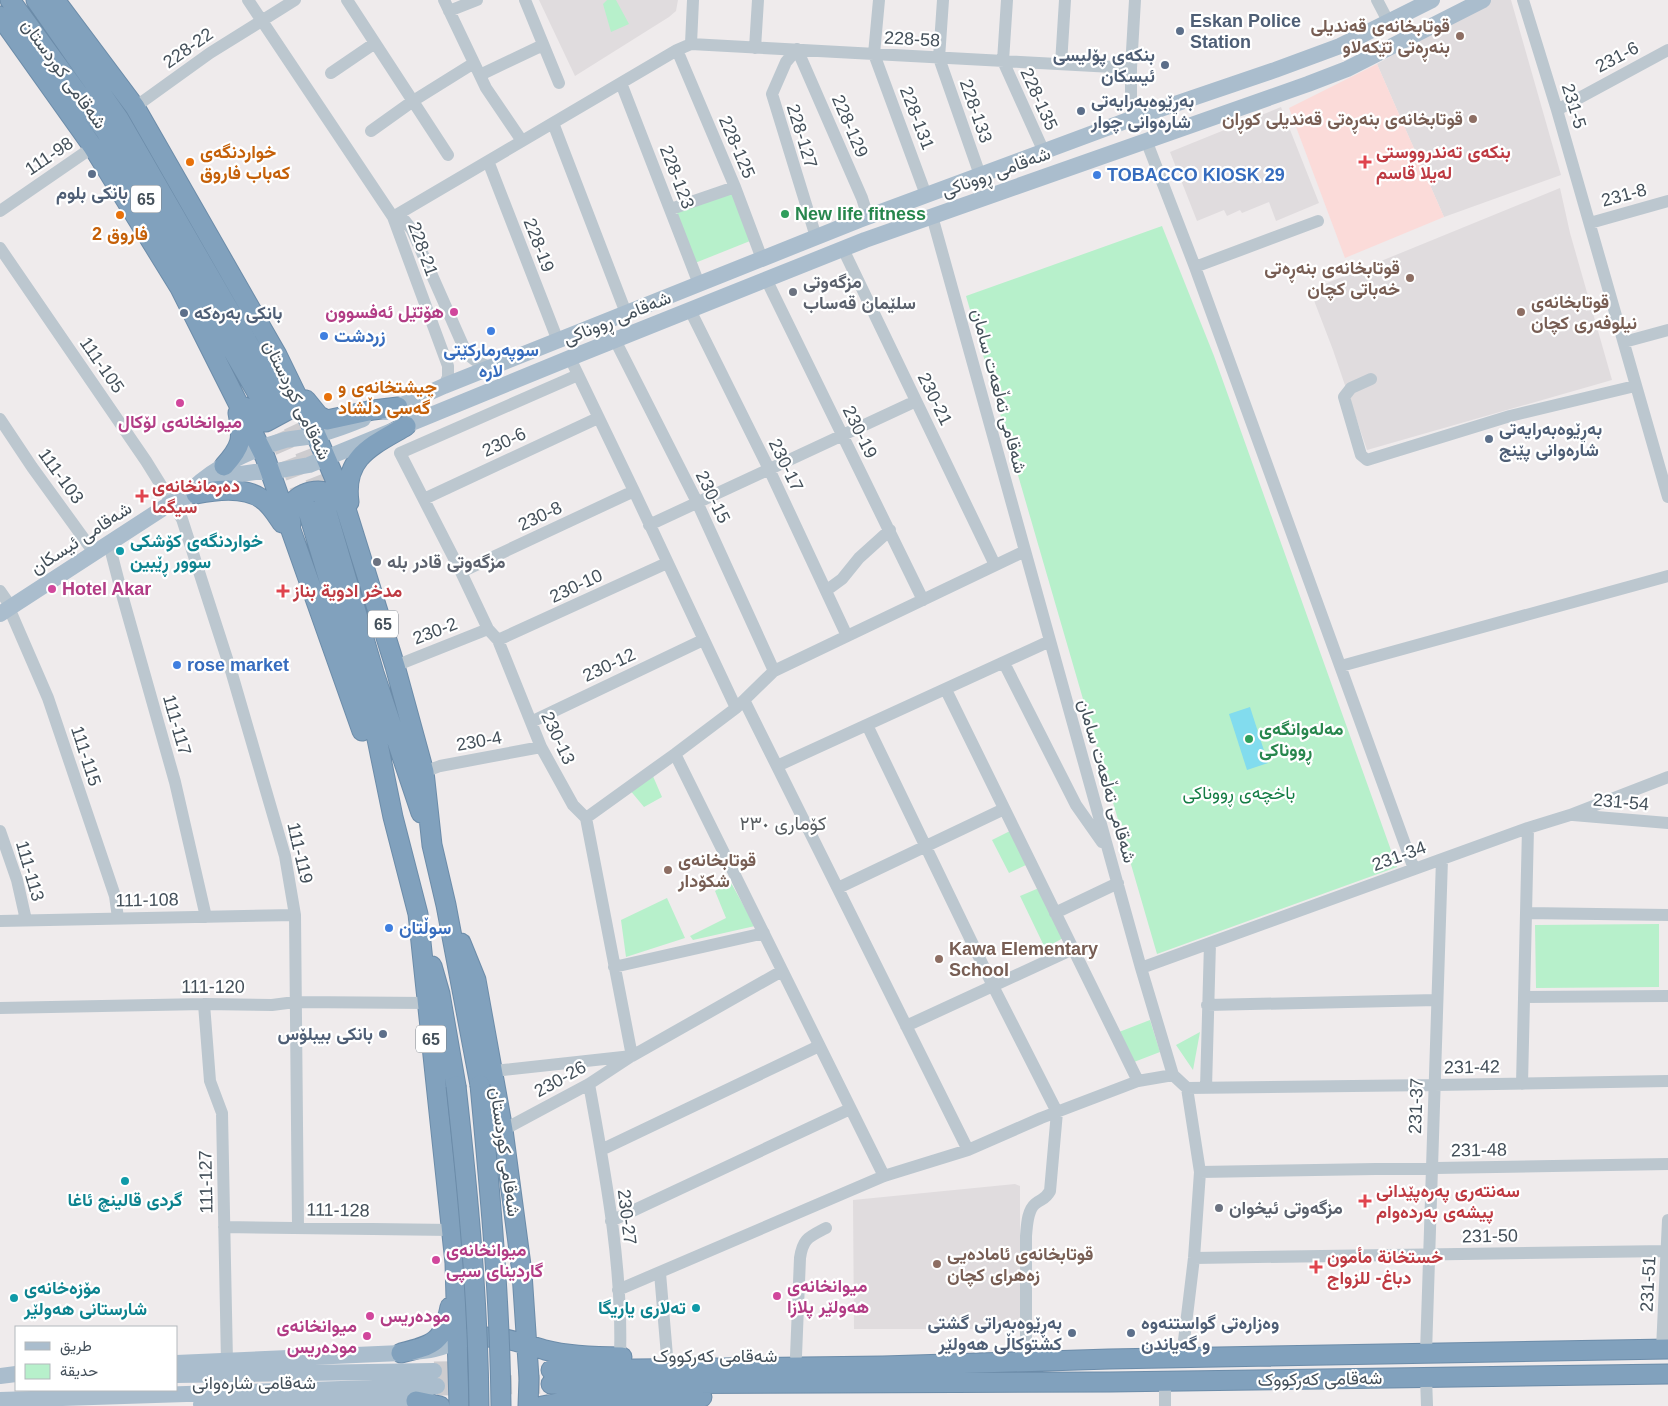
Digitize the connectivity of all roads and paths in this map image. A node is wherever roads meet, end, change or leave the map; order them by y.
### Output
1 (10, 0) edge
2 (36, 0) edge
3 (55, 0) edge
4 (248, 0) edge
5 (295, 0) edge
6 (347, 0) edge
7 (433, 0) edge
8 (477, 0) edge
9 (525, 0) edge
10 (693, 0) edge
11 (758, 0) edge
12 (879, 0) edge
13 (943, 0) edge
14 (1007, 0) edge
15 (1065, 0) edge
16 (1135, 0) edge
17 (1377, 0) edge
18 (1432, 0) edge
19 (1483, 0) edge
20 (1523, 0) edge
21 (446, 5) edge
22 (0, 16) edge
23 (262, 20) junction
24 (1388, 21) junction
25 (458, 30) junction
26 (375, 43) junction
27 (691, 44) junction
28 (543, 45) junction
29 (755, 48) junction
30 (798, 49) junction
31 (1668, 50) edge
32 (674, 52) junction
33 (874, 54) junction
34 (939, 58) junction
35 (1003, 61) junction
36 (474, 63) junction
37 (1061, 64) junction
38 (1131, 68) junction
39 (1275, 70) junction
40 (331, 73) dead end
41 (480, 75) junction
42 (559, 83) dead end
43 (621, 83) junction
44 (1283, 93) junction
45 (413, 101) junction
46 (135, 107) junction
47 (1557, 110) junction
48 (1131, 119) junction
49 (553, 123) junction
50 (371, 131) dead end
51 (1146, 140) junction
52 (522, 141) junction
53 (94, 147) junction
54 (1044, 152) junction
55 (448, 155) dead end
56 (488, 161) junction
57 (980, 175) junction
58 (735, 187) junction
59 (926, 195) junction
60 (1668, 201) edge
61 (671, 209) junction
62 (0, 211) edge
63 (932, 216) junction
64 (393, 217) junction
65 (863, 218) junction
66 (1318, 221) dead end
67 (1590, 223) junction
68 (816, 237) junction
69 (865, 240) junction
70 (0, 248) edge
71 (843, 249) junction
72 (762, 259) junction
73 (1195, 267) junction
74 (766, 280) junction
75 (699, 284) junction
76 (690, 310) junction
77 (626, 313) junction
78 (1668, 330) edge
79 (615, 340) junction
80 (558, 341) junction
81 (1624, 342) junction
82 (277, 355) junction
83 (570, 358) junction
84 (216, 359) junction
85 (492, 367) junction
86 (578, 375) junction
87 (1371, 379) dead end
88 (444, 386) junction
89 (1635, 386) junction
90 (232, 392) junction
91 (916, 401) junction
92 (398, 407) junction
93 (598, 418) junction
94 (0, 419) edge
95 (406, 426) junction
96 (316, 435) junction
97 (842, 435) junction
98 (286, 440) joint
99 (261, 447) junction
100 (325, 459) junction
101 (224, 466) junction
102 (297, 468) joint
103 (769, 469) junction
104 (270, 472) junction
105 (634, 491) junction
106 (184, 498) junction
107 (1668, 498) edge
108 (424, 499) junction
109 (697, 502) junction
110 (649, 525) junction
111 (890, 530) junction
112 (356, 538) junction
113 (294, 540) junction
114 (109, 544) junction
115 (1025, 551) junction
116 (95, 554) junction
117 (363, 560) junction
118 (667, 563) junction
119 (995, 565) junction
120 (461, 572) junction
121 (1668, 576) edge
122 (827, 590) junction
123 (0, 591) edge
124 (923, 600) junction
125 (7, 610) edge
126 (488, 629) junction
127 (847, 636) junction
128 (498, 640) junction
129 (703, 640) junction
130 (1050, 641) junction
131 (1004, 663) junction
132 (395, 666) junction
133 (1341, 666) junction
134 (774, 671) junction
135 (946, 690) junction
136 (740, 704) junction
137 (531, 722) junction
138 (868, 725) junction
139 (541, 747) junction
140 (675, 754) junction
141 (777, 766) junction
142 (424, 772) junction
143 (1668, 777) edge
144 (1004, 809) junction
145 (1570, 815) junction
146 (393, 817) junction
147 (586, 818) junction
148 (1668, 823) edge
149 (1528, 828) junction
150 (0, 831) edge
151 (432, 846) junction
152 (926, 846) junction
153 (1108, 850) junction
154 (1442, 859) junction
155 (1414, 869) junction
156 (1118, 883) junction
157 (838, 888) junction
158 (446, 905) junction
159 (1055, 913) junction
160 (418, 914) junction
161 (1526, 914) junction
162 (1668, 914) edge
163 (295, 915) junction
164 (206, 917) junction
165 (118, 918) junction
166 (0, 920) edge
167 (26, 920) junction
168 (764, 933) junction
169 (1210, 943) junction
170 (1073, 949) junction
171 (614, 967) junction
172 (1141, 968) junction
173 (782, 971) junction
174 (993, 986) junction
175 (1668, 996) edge
176 (1524, 997) junction
177 (1437, 1000) junction
178 (295, 1002) junction
179 (427, 1003) junction
180 (204, 1004) junction
181 (1207, 1006) junction
182 (0, 1008) edge
183 (906, 1026) junction
184 (819, 1046) junction
185 (632, 1056) junction
186 (494, 1072) junction
187 (1173, 1075) junction
188 (1668, 1080) edge
189 (1138, 1081) junction
190 (589, 1084) junction
191 (1522, 1084) junction
192 (1435, 1086) junction
193 (1187, 1088) junction
194 (1206, 1088) junction
195 (850, 1109) junction
196 (1057, 1112) junction
197 (504, 1130) junction
198 (600, 1150) junction
199 (968, 1150) junction
200 (1668, 1164) edge
201 (1432, 1168) junction
202 (1200, 1172) junction
203 (884, 1176) junction
204 (1668, 1220) edge
205 (611, 1221) junction
206 (224, 1227) junction
207 (298, 1227) junction
208 (826, 1228) dead end
209 (1668, 1229) edge
210 (452, 1230) junction
211 (1667, 1250) edge
212 (1429, 1254) junction
213 (1194, 1258) junction
214 (455, 1263) junction
215 (522, 1273) junction
216 (660, 1273) junction
217 (618, 1290) junction
218 (457, 1340) junction
219 (527, 1344) junction
220 (1665, 1349) edge
221 (1426, 1353) junction
222 (401, 1354) junction
223 (667, 1356) junction
224 (796, 1356) junction
225 (599, 1357) junction
226 (620, 1357) junction
227 (1182, 1357) junction
228 (1026, 1360) junction
229 (227, 1362) junction
230 (976, 1362) junction
231 (178, 1363) edge
232 (1668, 1374) edge
233 (178, 1375) edge
234 (15, 1376) edge
235 (0, 1377) edge
236 (1426, 1377) junction
237 (1165, 1381) junction
238 (973, 1383) junction
239 (0, 1400) edge
240 (416, 1401) junction
241 (54, 1402) edge
242 (578, 1402) edge
243 (228, 1405) edge
244 (440, 1406) tunnel mouth
245 (452, 1406) edge
246 (459, 1406) edge
247 (479, 1406) edge
248 (501, 1406) edge
249 (528, 1406) edge
250 (542, 1406) edge
251 (1166, 1406) edge
252 (1427, 1406) edge

1 - 2 highway, شەقامی کوردستان / 65
3 - 46 highway, شەقامی کوردستان / 65
4 - 23 street
5 - 23 street, 228-22
6 - 26 street
7 - 25 street
8 - 21 street
9 - 28 street
10 - 27 street
11 - 29 street
12 - 33 street
13 - 34 street
14 - 35 street
15 - 37 street
16 - 38 street
17 - 24 street
18 - 24 main road, شەقامی ڕووناکی
19 - 44 main road, شەقامی ڕووناکی
20 - 47 street, 231-5
21 - 25 street
22 - 53 highway, شەقامی کوردستان / 65
23 - 46 street, 228-22
23 - 64 street
24 - 39 main road, شەقامی ڕووناکی
25 - 36 street
26 - 40 street
26 - 45 street
27 - 29 street, 228-58
27 - 32 street
28 - 41 street
28 - 42 street
29 - 30 street, 228-58
30 - 33 street, 228-58
30 - 65 street, 228-129
30 - 68 street, 228-127
31 - 47 street, 231-6
32 - 43 street
32 - 58 street, 228-125
33 - 34 street, 228-58
33 - 59 street, 228-131
34 - 35 street, 228-58
34 - 57 street, 228-133
35 - 37 street, 228-58
35 - 54 street, 228-135
36 - 41 street
36 - 45 street
37 - 38 street, 228-58
38 - 48 street
39 - 44 main road
39 - 48 main road, شەقامی ڕووناکی
41 - 52 street
43 - 49 street
43 - 61 street, 228-123
44 - 51 main road, شەقامی ڕووناکی
45 - 50 street
45 - 55 street
46 - 82 highway, شەقامی کوردستان / 65
47 - 67 street, 231-5
48 - 54 main road, شەقامی ڕووناکی
49 - 52 street
49 - 77 street
51 - 63 main road, شەقامی ڕووناکی
51 - 73 street
52 - 56 street
53 - 62 street, 111-98
53 - 84 highway, شەقامی کوردستان / 65
54 - 57 main road, شەقامی ڕووناکی
56 - 64 street
56 - 80 street, 228-19
57 - 59 main road, شەقامی ڕووناکی
58 - 61 street
58 - 72 street, 228-125
59 - 65 main road, شەقامی ڕووناکی
60 - 67 street, 231-8
61 - 75 street, 228-123
63 - 69 main road, شەقامی ڕووناکی
63 - 115 street, شەقامی تەڵعەت سامان
64 - 85 street, 228-21
64 - 88 street, 228-21
65 - 68 main road, شەقامی ڕووناکی
65 - 69 main road
66 - 73 street
67 - 81 street, 231-5
68 - 72 main road, شەقامی ڕووناکی
69 - 71 main road, شەقامی ڕووناکی
70 - 106 street, 111-105
71 - 74 main road, شەقامی ڕووناکی
71 - 91 street, 230-21
72 - 75 main road, شەقامی ڕووناکی
73 - 133 street
74 - 76 main road, شەقامی ڕووناکی
74 - 97 street, 230-19
75 - 77 main road, شەقامی ڕووناکی
76 - 79 main road, شەقامی ڕووناکی
76 - 103 street, 230-17
77 - 80 main road, شەقامی ڕووناکی
78 - 81 street
79 - 83 main road, شەقامی ڕووناکی
79 - 109 street, 230-15
80 - 85 main road, شەقامی ڕووناکی
81 - 89 street, 231-5
82 - 84 highway
82 - 92 highway
82 - 96 highway, شەقامی کوردستان / 65
83 - 86 street
83 - 95 main road, شەقامی ڕووناکی
84 - 90 highway, شەقامی کوردستان / 65
85 - 88 main road, شەقامی ڕووناکی
86 - 93 street
86 - 108 street, 230-13
87 - 89 street
88 - 92 main road, شەقامی ڕووناکی
89 - 107 street, 231-5
90 - 99 highway, شەقامی کوردستان / 65
90 - 101 highway
91 - 97 street
91 - 119 street, 230-21
92 - 96 main road, شەقامی ڕووناکی
93 - 105 street
93 - 108 street, 230-6
94 - 116 street, 111-103
95 - 100 main road, شەقامی ڕووناکی
95 - 112 highway
96 - 98 main road, شەقامی ڕووناکی
96 - 100 highway, شەقامی کوردستان / 65
97 - 103 street
97 - 111 street, 230-19
98 - 99 main road, شەقامی ئیسکان
99 - 101 main road, شەقامی ئیسکان
99 - 104 highway, شەقامی کوردستان / 65
100 - 102 main road, شەقامی ڕووناکی
100 - 112 highway, شەقامی کوردستان / 65
101 - 106 main road, شەقامی ئیسکان
102 - 104 main road, شەقامی ئیسکان
103 - 109 street
103 - 122 street, 230-17
104 - 106 main road, شەقامی ئیسکان
104 - 113 highway, شەقامی کوردستان / 65
105 - 110 street
105 - 120 street, 230-8
106 - 113 highway
106 - 114 main road, شەقامی ئیسکان
106 - 163 street, 111-119
108 - 120 street, 230-13
109 - 110 street
109 - 134 street, 230-15
110 - 118 street
111 - 122 street
111 - 124 street, 230-19
112 - 117 highway, شەقامی کوردستان / 65
113 - 117 highway
113 - 146 highway, شەقامی کوردستان / 65
114 - 116 main road, شەقامی ئیسکان
114 - 164 street, 111-117
115 - 119 street
115 - 130 street, شەقامی تەڵعەت سامان
116 - 125 main road, شەقامی ئیسکان
117 - 132 highway, شەقامی کوردستان / 65
118 - 128 street, 230-10
118 - 129 street
119 - 124 street
120 - 126 street, 230-13
121 - 133 street
122 - 127 street, 230-17
123 - 125 street, 111-115
124 - 127 street
125 - 165 street, 111-115
126 - 128 street, 230-13
126 - 132 street, 230-2
127 - 134 street
128 - 137 street, 230-13
129 - 136 street
129 - 137 street, 230-12
130 - 131 street
130 - 153 street, شەقامی تەڵعەت سامان
131 - 135 street
131 - 153 street
132 - 142 highway, شەقامی کوردستان / 65
133 - 155 street
134 - 136 street
135 - 138 street
135 - 144 street
136 - 140 street
136 - 141 street
137 - 139 street, 230-13
138 - 141 street
138 - 152 street
139 - 142 street, 230-4
139 - 147 street, 230-13
140 - 147 street
140 - 168 street
141 - 157 street
142 - 151 highway, شەقامی کوردستان / 65
143 - 145 street, 231-34
144 - 152 street
144 - 159 street
145 - 148 street, 231-54
145 - 149 street, 231-34
146 - 151 highway, شەقامی کوردستان / 65
146 - 160 highway, شەقامی کوردستان / 65
147 - 171 street
149 - 154 street, 231-34
149 - 161 street
150 - 167 street, 111-113
151 - 158 highway, شەقامی کوردستان / 65
152 - 157 street
152 - 174 street
153 - 156 street, شەقامی تەڵعەت سامان
154 - 155 street, 231-34
154 - 177 street, 231-37
155 - 169 street, 231-34
156 - 159 street
156 - 172 street, شەقامی تەڵعەت سامان
157 - 183 street
158 - 186 highway, شەقامی کوردستان / 65
158 - 248 highway, شەقامی کوردستان / 65, bridge
159 - 170 street
160 - 179 highway, شەقامی کوردستان / 65
160 - 247 highway, شەقامی کوردستان / 65, bridge
161 - 162 street
161 - 176 street
163 - 164 street, 111-108
163 - 178 street, 111-119
164 - 165 street, 111-108
165 - 167 street, 111-108
166 - 167 street, 111-108
168 - 171 street
168 - 173 street
169 - 172 street, 231-34
169 - 181 street
170 - 174 street
170 - 189 street
171 - 185 street
172 - 187 street, شەقامی تەڵعەت سامان
173 - 184 street
173 - 185 street, 230-26
174 - 183 street
174 - 196 street
175 - 176 street
176 - 191 street
177 - 181 street
177 - 192 street, 231-37
178 - 179 street, 111-120
178 - 180 street, 111-120
178 - 207 street, 111-119
179 - 210 highway, شەقامی کوردستان / 65
180 - 182 street, 111-120
180 - 206 street, 111-127
181 - 194 street
183 - 199 street
184 - 195 street
184 - 198 street
185 - 186 street
185 - 190 street, 230-26
186 - 197 highway, شەقامی کوردستان / 65
187 - 189 street
187 - 193 street
188 - 191 street, 231-42
189 - 196 street
190 - 197 street, 230-26
190 - 198 street, 230-27
191 - 192 street, 231-42
192 - 194 street, 231-42
192 - 201 street, 231-37
193 - 194 street, 231-42
193 - 202 street
195 - 203 street
195 - 205 street
196 - 199 street
196 - 228 street
197 - 215 highway, شەقامی کوردستان / 65
198 - 205 street, 230-27
199 - 203 street
200 - 201 street, 231-48
201 - 202 street, 231-48
201 - 212 street, 231-37
202 - 213 street
203 - 216 street
204 - 209 street, 231-51
205 - 217 street, 230-27
206 - 207 street, 111-128
206 - 229 street, 111-127
207 - 210 street, 111-128
208 - 224 street
209 - 211 street, 231-51
210 - 214 highway, شەقامی کوردستان / 65
211 - 212 street, 231-50
211 - 220 street, 231-51
212 - 213 street, 231-50
212 - 221 street, 231-37
213 - 227 street
214 - 218 highway, شەقامی کوردستان / 65
214 - 222 highway
215 - 219 highway, شەقامی کوردستان / 65
215 - 225 highway
216 - 217 street
216 - 223 street
217 - 226 street, 230-27
218 - 219 highway, شەقامی کەرکووک
218 - 222 main road, شەقامی شارەوانی
218 - 246 highway, شەقامی کوردستان / 65
219 - 225 highway, شەقامی کەرکووک
219 - 249 highway, شەقامی کوردستان / 65
220 - 221 highway, شەقامی کەرکووک
221 - 227 highway, شەقامی کەرکووک
222 - 229 main road, شەقامی شارەوانی
223 - 224 highway, شەقامی کەرکووک
223 - 226 highway, شەقامی کەرکووک
224 - 230 highway, شەقامی کەرکووک
225 - 226 highway, شەقامی کەرکووک
227 - 228 highway, شەقامی کەرکووک
228 - 230 highway, شەقامی کەرکووک
229 - 231 main road, شەقامی شارەوانی
230 - 238 highway, شەقامی کەرکووک
232 - 236 highway, شەقامی کەرکووک
233 - 241 main road, شەقامی شارەوانی
234 - 235 main road
236 - 237 highway, شەقامی کەرکووک
236 - 252 street
237 - 238 highway, شەقامی کەرکووک
237 - 251 street
238 - 242 highway, شەقامی کەرکووک
239 - 241 main road, شەقامی شارەوانی
240 - 243 main road, شەقامی شارەوانی
240 - 244 highway
240 - 245 main road, شەقامی شارەوانی
241 - 243 main road, شەقامی شارەوانی
242 - 250 highway, شەقامی کەرکووک

